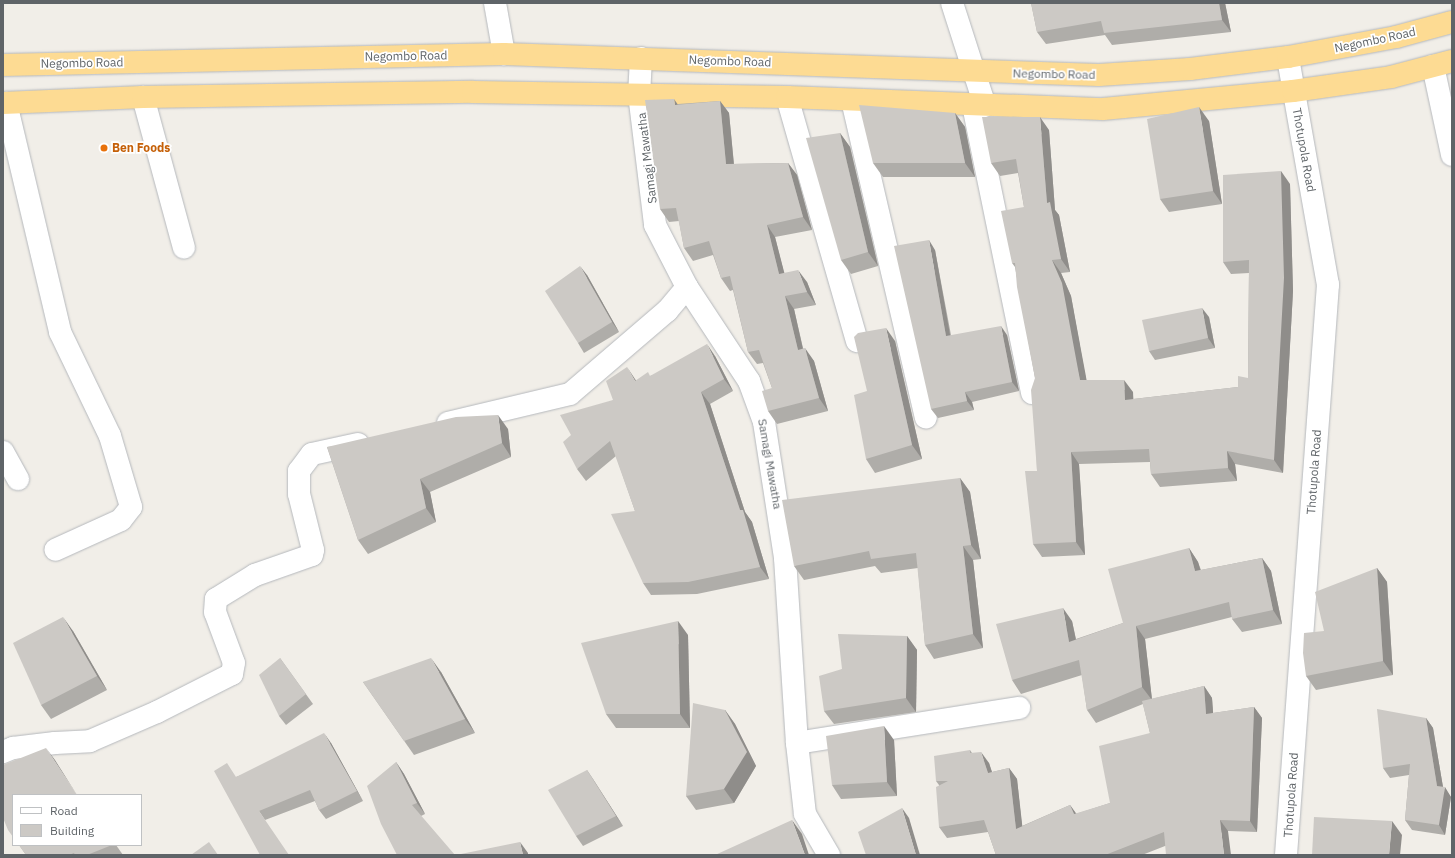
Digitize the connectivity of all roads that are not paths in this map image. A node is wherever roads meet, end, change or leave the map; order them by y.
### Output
1 (495, 3) edge
2 (952, 3) edge
3 (1452, 22) edge
4 (504, 54) junction
5 (1288, 57) junction
6 (641, 58) junction
7 (1442, 64) edge
8 (3, 65) edge
9 (975, 72) junction
10 (1293, 91) junction
11 (639, 94) junction
12 (142, 97) junction
13 (787, 97) junction
14 (852, 100) junction
15 (5, 103) edge
16 (979, 105) junction
17 (1452, 155) edge
18 (184, 248) dead end
19 (687, 287) junction
20 (857, 341) edge
21 (1032, 394) edge
22 (926, 418) dead end
23 (426, 428) edge
24 (381, 438) edge
25 (3, 452) edge
26 (18, 479) dead end
27 (55, 550) dead end
28 (1019, 708) dead end
29 (797, 743) junction
30 (3, 752) edge
31 (829, 855) edge
32 (1286, 855) edge

1 - 4 street
2 - 9 street
3 - 5 highway, Negombo Road
4 - 6 highway, Negombo Road
4 - 8 highway, Negombo Road
5 - 9 highway, Negombo Road
5 - 10 street, Thotupola Road
6 - 9 highway, Negombo Road
6 - 11 street, Samagi Mawatha
7 - 10 highway
7 - 17 street
9 - 16 street
10 - 16 highway
10 - 32 street, Thotupola Road
11 - 12 highway
11 - 13 highway
11 - 19 street, Samagi Mawatha
12 - 15 highway
12 - 18 street
13 - 14 highway
13 - 20 street
14 - 16 highway
14 - 22 street
15 - 27 street
16 - 21 street
19 - 23 street
19 - 29 street, Samagi Mawatha
24 - 30 street
25 - 26 street
28 - 29 street
29 - 31 street, Samagi Mawatha

